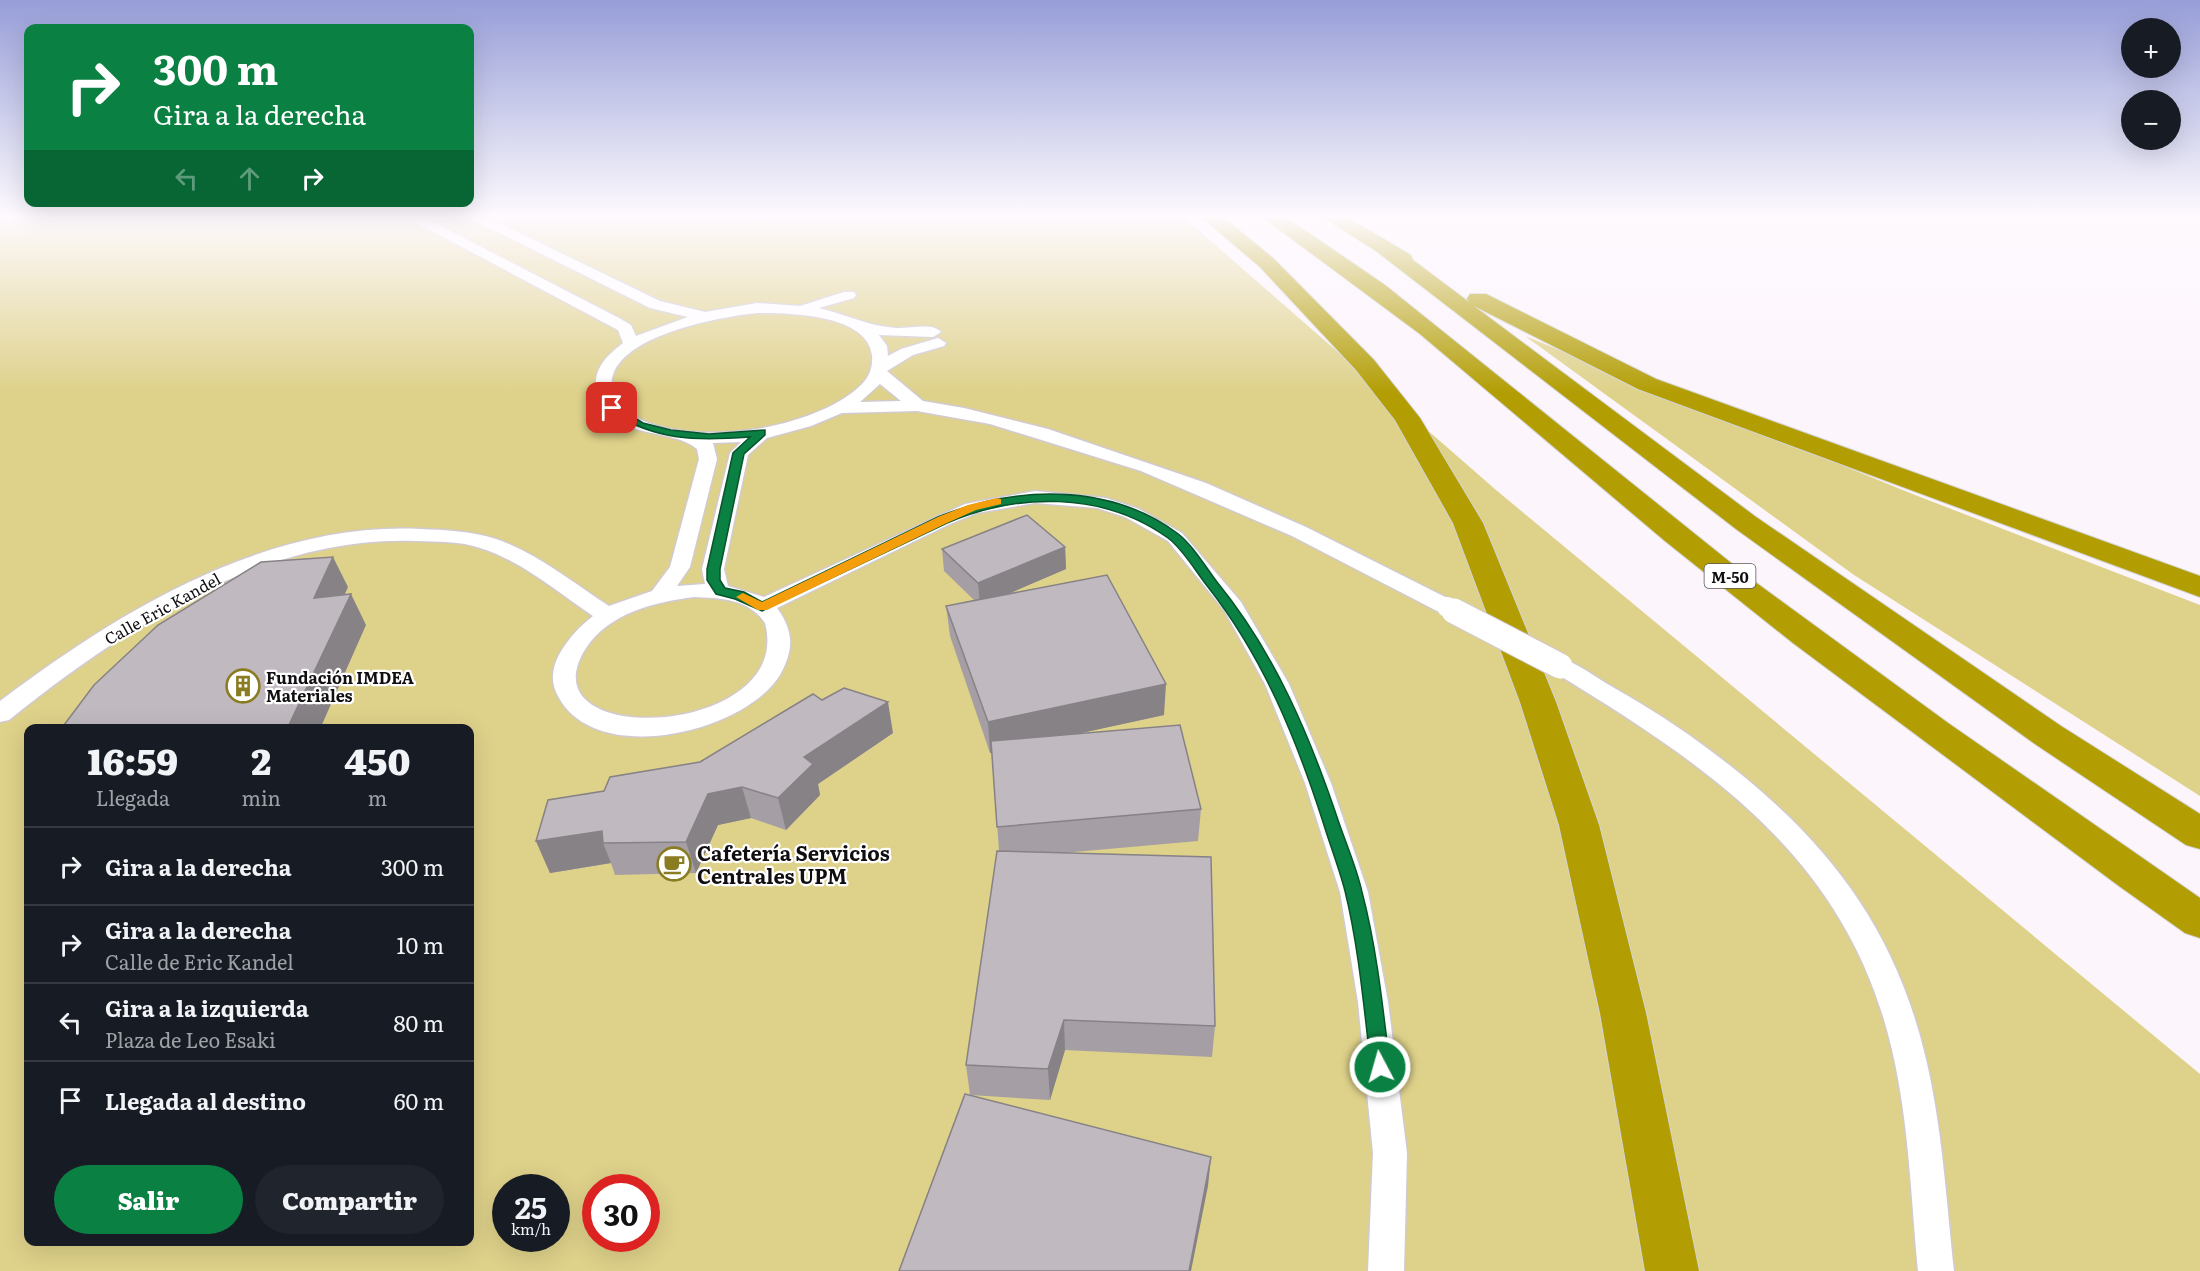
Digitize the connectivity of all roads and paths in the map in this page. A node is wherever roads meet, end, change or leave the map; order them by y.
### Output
1 (526, 275) edge
2 (595, 275) edge
3 (1279, 275) edge
4 (1355, 275) edge
5 (1420, 275) edge
6 (1435, 275) edge
7 (849, 295) dead end
8 (799, 309) junction
9 (709, 315) junction
10 (860, 328) junction
11 (632, 345) junction
12 (878, 370) junction
13 (918, 406) junction
14 (839, 408) junction
15 (761, 433) junction
16 (693, 436) junction
17 (2200, 587) edge
18 (721, 592) junction
19 (660, 595) junction
20 (762, 607) junction
21 (608, 616) junction
22 (0, 714) edge
23 (2200, 834) edge
24 (2200, 921) edge
25 (1386, 1271) edge
26 (1672, 1271) edge
27 (1936, 1271) edge

1 - 11 street
2 - 9 street
3 - 26 highway
4 - 24 highway, M-50
5 - 23 highway
6 - 17 highway
7 - 8 street
8 - 9 street
8 - 10 street
9 - 11 street
10 - 12 street
10 - 12 street
11 - 16 street
12 - 13 street
12 - 14 street
13 - 14 street
13 - 27 street, bridge
14 - 15 street
15 - 16 street
15 - 18 street
16 - 19 street
18 - 19 street
18 - 20 street
19 - 21 street
20 - 21 street
20 - 25 street
21 - 22 street, Calle Eric Kandel

